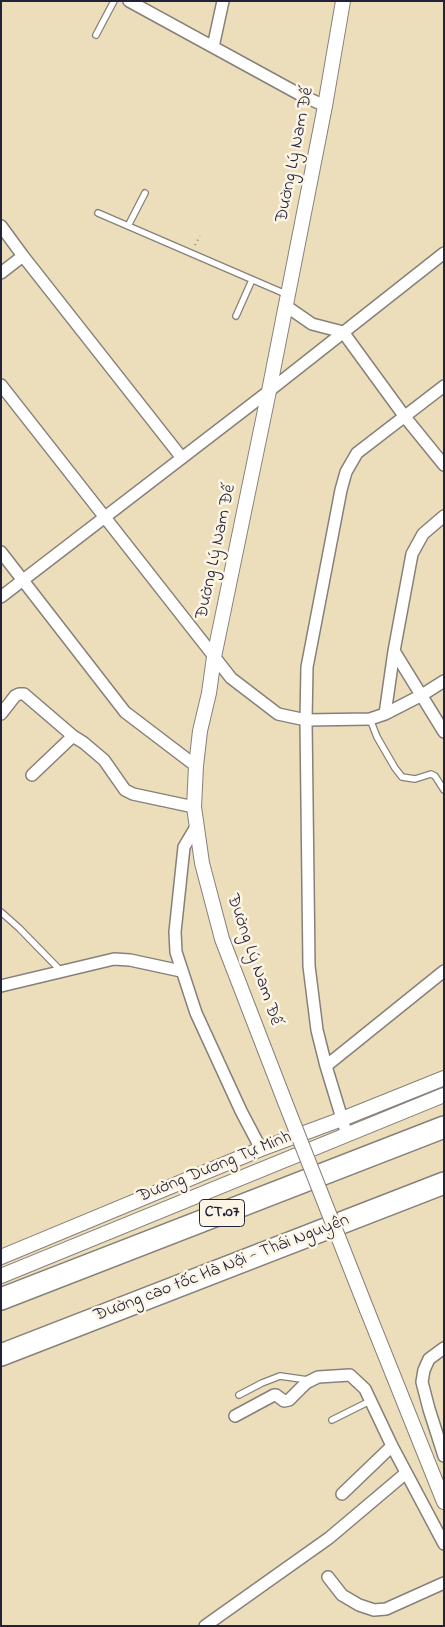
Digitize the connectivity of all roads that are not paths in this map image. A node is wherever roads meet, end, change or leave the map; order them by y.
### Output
1 (114, 1) edge
2 (129, 1) edge
3 (223, 1) edge
4 (343, 1) edge
5 (96, 35) dead end
6 (213, 47) junction
7 (324, 106) junction
8 (145, 193) dead end
9 (98, 213) dead end
10 (1, 226) edge
11 (128, 226) junction
12 (444, 253) edge
13 (23, 256) junction
14 (1, 273) edge
15 (252, 280) junction
16 (287, 301) junction
17 (236, 316) dead end
18 (343, 332) junction
19 (1, 385) edge
20 (444, 386) edge
21 (269, 391) junction
22 (405, 417) junction
23 (182, 458) junction
24 (444, 465) edge
25 (444, 516) edge
26 (105, 517) junction
27 (1, 552) edge
28 (23, 580) junction
29 (1, 597) edge
30 (394, 651) junction
31 (214, 657) junction
32 (444, 681) edge
33 (422, 696) junction
34 (1, 714) edge
35 (385, 714) junction
36 (370, 719) junction
37 (306, 720) junction
38 (444, 732) edge
39 (73, 736) junction
40 (196, 766) junction
41 (32, 775) dead end
42 (444, 790) edge
43 (194, 807) junction
44 (197, 825) junction
45 (1, 912) edge
46 (61, 971) junction
47 (181, 971) junction
48 (444, 971) edge
49 (3, 983) edge
50 (326, 1066) junction
51 (444, 1078) edge
52 (444, 1096) edge
53 (342, 1120) junction
54 (444, 1127) edge
55 (347, 1135) junction
56 (261, 1149) junction
57 (444, 1183) edge
58 (1, 1257) edge
59 (1, 1276) edge
60 (1, 1299) edge
61 (444, 1348) edge
62 (1, 1355) edge
63 (310, 1380) junction
64 (239, 1395) dead end
65 (370, 1401) junction
66 (236, 1416) dead end
67 (332, 1420) dead end
68 (392, 1446) junction
69 (444, 1456) edge
70 (406, 1473) junction
71 (342, 1494) dead end
72 (444, 1502) edge
73 (444, 1544) edge
74 (328, 1577) dead end
75 (444, 1583) edge
76 (205, 1626) edge

1 - 5 lane
2 - 6 street
3 - 6 street
4 - 7 street, Đường Lý Nam Đế
6 - 7 street
7 - 16 street, Đường Lý Nam Đế
8 - 11 lane
9 - 11 lane
10 - 13 street
11 - 15 lane
12 - 18 street
13 - 14 street
13 - 23 street
15 - 16 lane
15 - 17 lane
16 - 18 street
16 - 21 street, Đường Lý Nam Đế
18 - 21 street
18 - 22 street
19 - 26 street
20 - 22 street
21 - 23 street
21 - 31 street, Đường Lý Nam Đế
22 - 24 street
22 - 37 street
23 - 26 street
25 - 30 street
26 - 28 street
26 - 31 street
27 - 28 street
28 - 29 street
28 - 40 street
30 - 33 street
30 - 35 street
31 - 37 street
31 - 40 street, Đường Lý Nam Đế
32 - 33 street
33 - 35 street
33 - 38 street
34 - 39 street
35 - 36 street
36 - 37 street
36 - 42 lane
37 - 50 street
39 - 41 street
39 - 43 street
40 - 43 street, Đường Lý Nam Đế
43 - 44 street, Đường Lý Nam Đế
44 - 47 street
44 - 72 street, Đường Lý Nam Đế, bridge
45 - 46 lane
46 - 47 street
46 - 49 street
47 - 56 street
48 - 50 street
50 - 53 street
51 - 53 street, Đường Dương Tự Minh
52 - 55 street, Đường Dương Tự Minh
53 - 55 street
53 - 56 street, Đường Dương Tự Minh
54 - 60 highway, CT.07
55 - 59 street, Đường Dương Tự Minh
56 - 58 street, Đường Dương Tự Minh
57 - 62 highway, Đường cao tốc Hà Nội - Thái Nguyên
61 - 69 street
63 - 64 lane
63 - 65 street
63 - 66 street
65 - 67 lane
65 - 68 street
68 - 70 street
68 - 71 street
70 - 73 street
70 - 76 street
74 - 75 street

